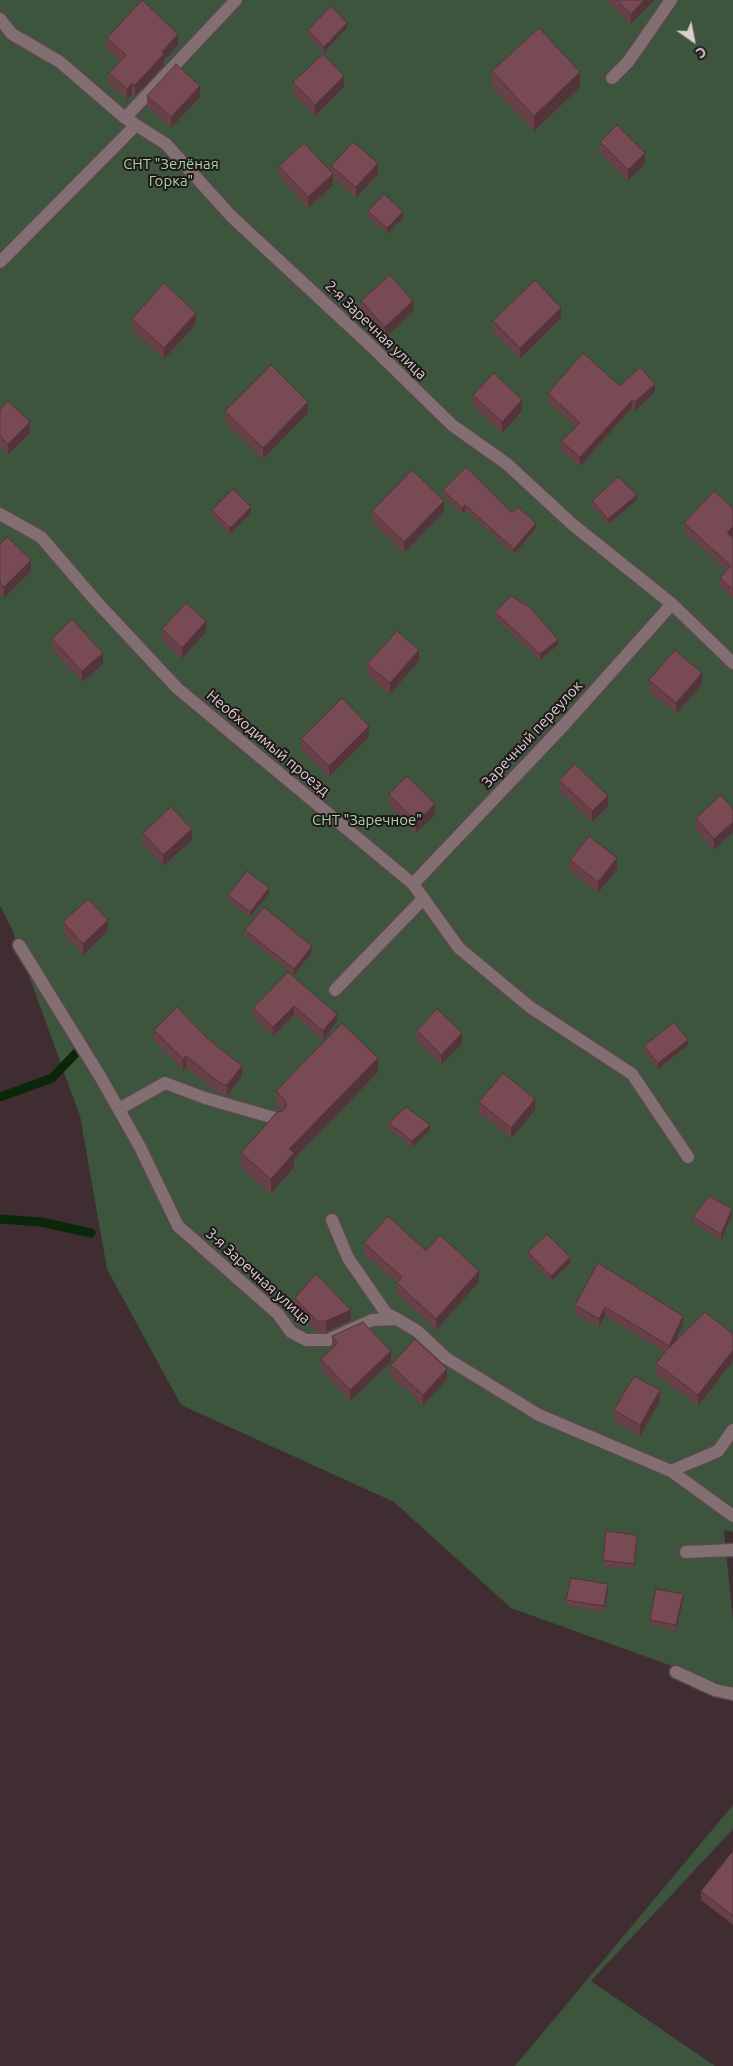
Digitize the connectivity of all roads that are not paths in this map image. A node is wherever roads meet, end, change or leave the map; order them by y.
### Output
1 (236, 0) edge
2 (671, 0) edge
3 (0, 19) edge
4 (612, 78) dead end
5 (125, 118) junction
6 (136, 125) junction
7 (0, 262) edge
8 (0, 514) edge
9 (672, 604) junction
10 (733, 663) edge
11 (413, 884) junction
12 (423, 899) junction
13 (19, 945) dead end
14 (335, 990) dead end
15 (119, 1109) junction
16 (278, 1119) edge
17 (688, 1158) dead end
18 (332, 1220) dead end
19 (397, 1319) junction
20 (733, 1430) edge
21 (671, 1471) junction
22 (733, 1516) edge
23 (733, 1550) edge
24 (686, 1552) dead end
25 (676, 1672) dead end
26 (733, 1694) edge

1 - 5 street
2 - 4 street
3 - 5 street, 2-я Заречная улица
5 - 6 street, 2-я Заречная улица
6 - 7 street
6 - 9 street, 2-я Заречная улица
8 - 11 street, Необходимый проезд
9 - 10 street, 2-я Заречная улица
9 - 11 street, Заречный переулок
11 - 12 street, Необходимый проезд
12 - 14 street
12 - 17 street, Необходимый проезд
13 - 15 street, 3-я Заречная улица
15 - 16 street
15 - 19 street, 3-я Заречная улица
18 - 19 street
19 - 21 street
20 - 21 street
21 - 22 street
23 - 24 street
25 - 26 street

